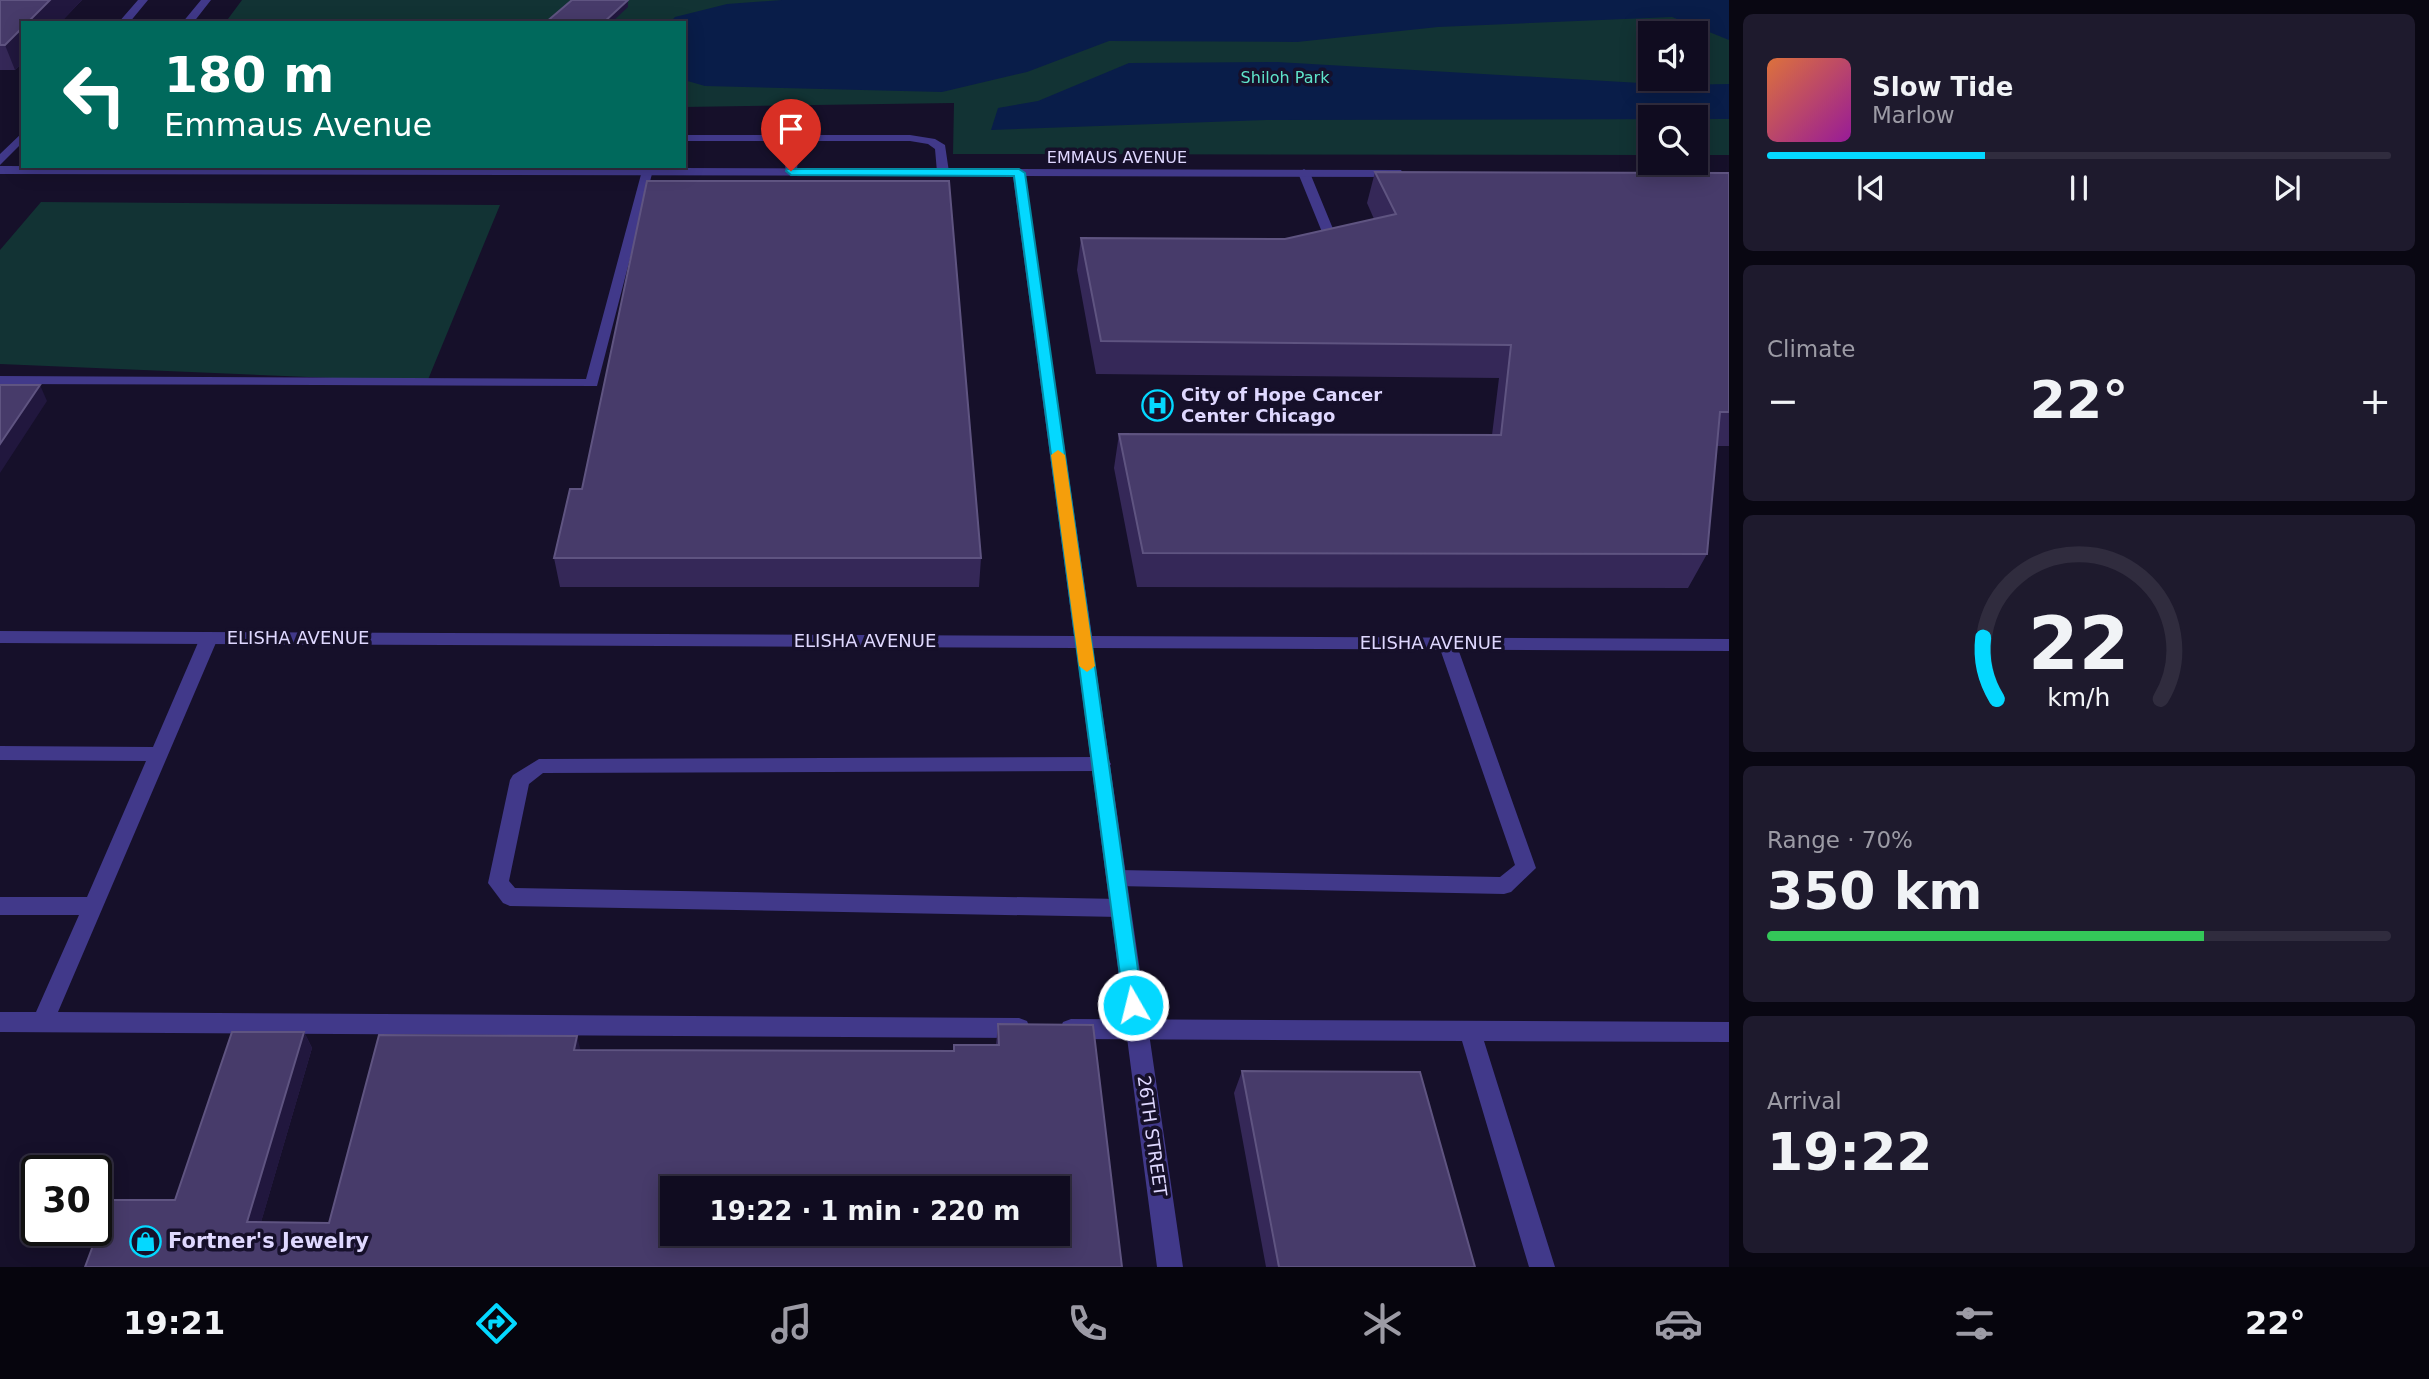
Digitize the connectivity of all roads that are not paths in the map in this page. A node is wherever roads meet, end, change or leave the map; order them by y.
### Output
1 (143, 0) edge
2 (206, 0) edge
3 (125, 21) edge
4 (189, 21) edge
5 (21, 137) edge
6 (686, 138) edge
7 (793, 138) junction
8 (0, 161) edge
9 (0, 170) edge
10 (647, 170) junction
11 (791, 171) junction
12 (943, 172) junction
13 (1019, 173) junction
14 (1304, 173) junction
15 (1413, 173) edge
16 (1306, 241) edge
17 (0, 380) edge
18 (0, 637) edge
19 (209, 638) junction
20 (1084, 642) junction
21 (1447, 643) junction
22 (1729, 645) edge
23 (0, 753) edge
24 (159, 754) junction
25 (1101, 764) junction
26 (1117, 878) junction
27 (0, 906) edge
28 (93, 906) junction
29 (1120, 908) junction
30 (0, 1022) edge
31 (43, 1022) junction
32 (1137, 1029) junction
33 (1470, 1031) junction
34 (1729, 1032) edge
35 (1170, 1267) edge
36 (1542, 1267) edge

1 - 3 street
2 - 4 street
5 - 8 street
6 - 7 street
7 - 11 street
7 - 12 street
9 - 10 street, EMMAUS AVENUE
10 - 11 street, EMMAUS AVENUE
10 - 17 street
11 - 12 street, EMMAUS AVENUE
12 - 13 street, EMMAUS AVENUE
13 - 14 street, EMMAUS AVENUE
13 - 20 street, 26TH STREET
14 - 15 street, EMMAUS AVENUE
14 - 16 street
18 - 19 street, ELISHA AVENUE
19 - 20 street, ELISHA AVENUE
19 - 24 street
20 - 21 street, ELISHA AVENUE
20 - 25 street, 26TH STREET
21 - 22 street, ELISHA AVENUE
21 - 26 street
23 - 24 street
24 - 28 street
25 - 26 street, 26TH STREET
25 - 29 street
26 - 29 street, 26TH STREET
27 - 28 street
28 - 31 street
29 - 32 street, 26TH STREET
30 - 31 street
31 - 32 street
32 - 33 street
32 - 35 street, 26TH STREET
33 - 34 street
33 - 36 street

